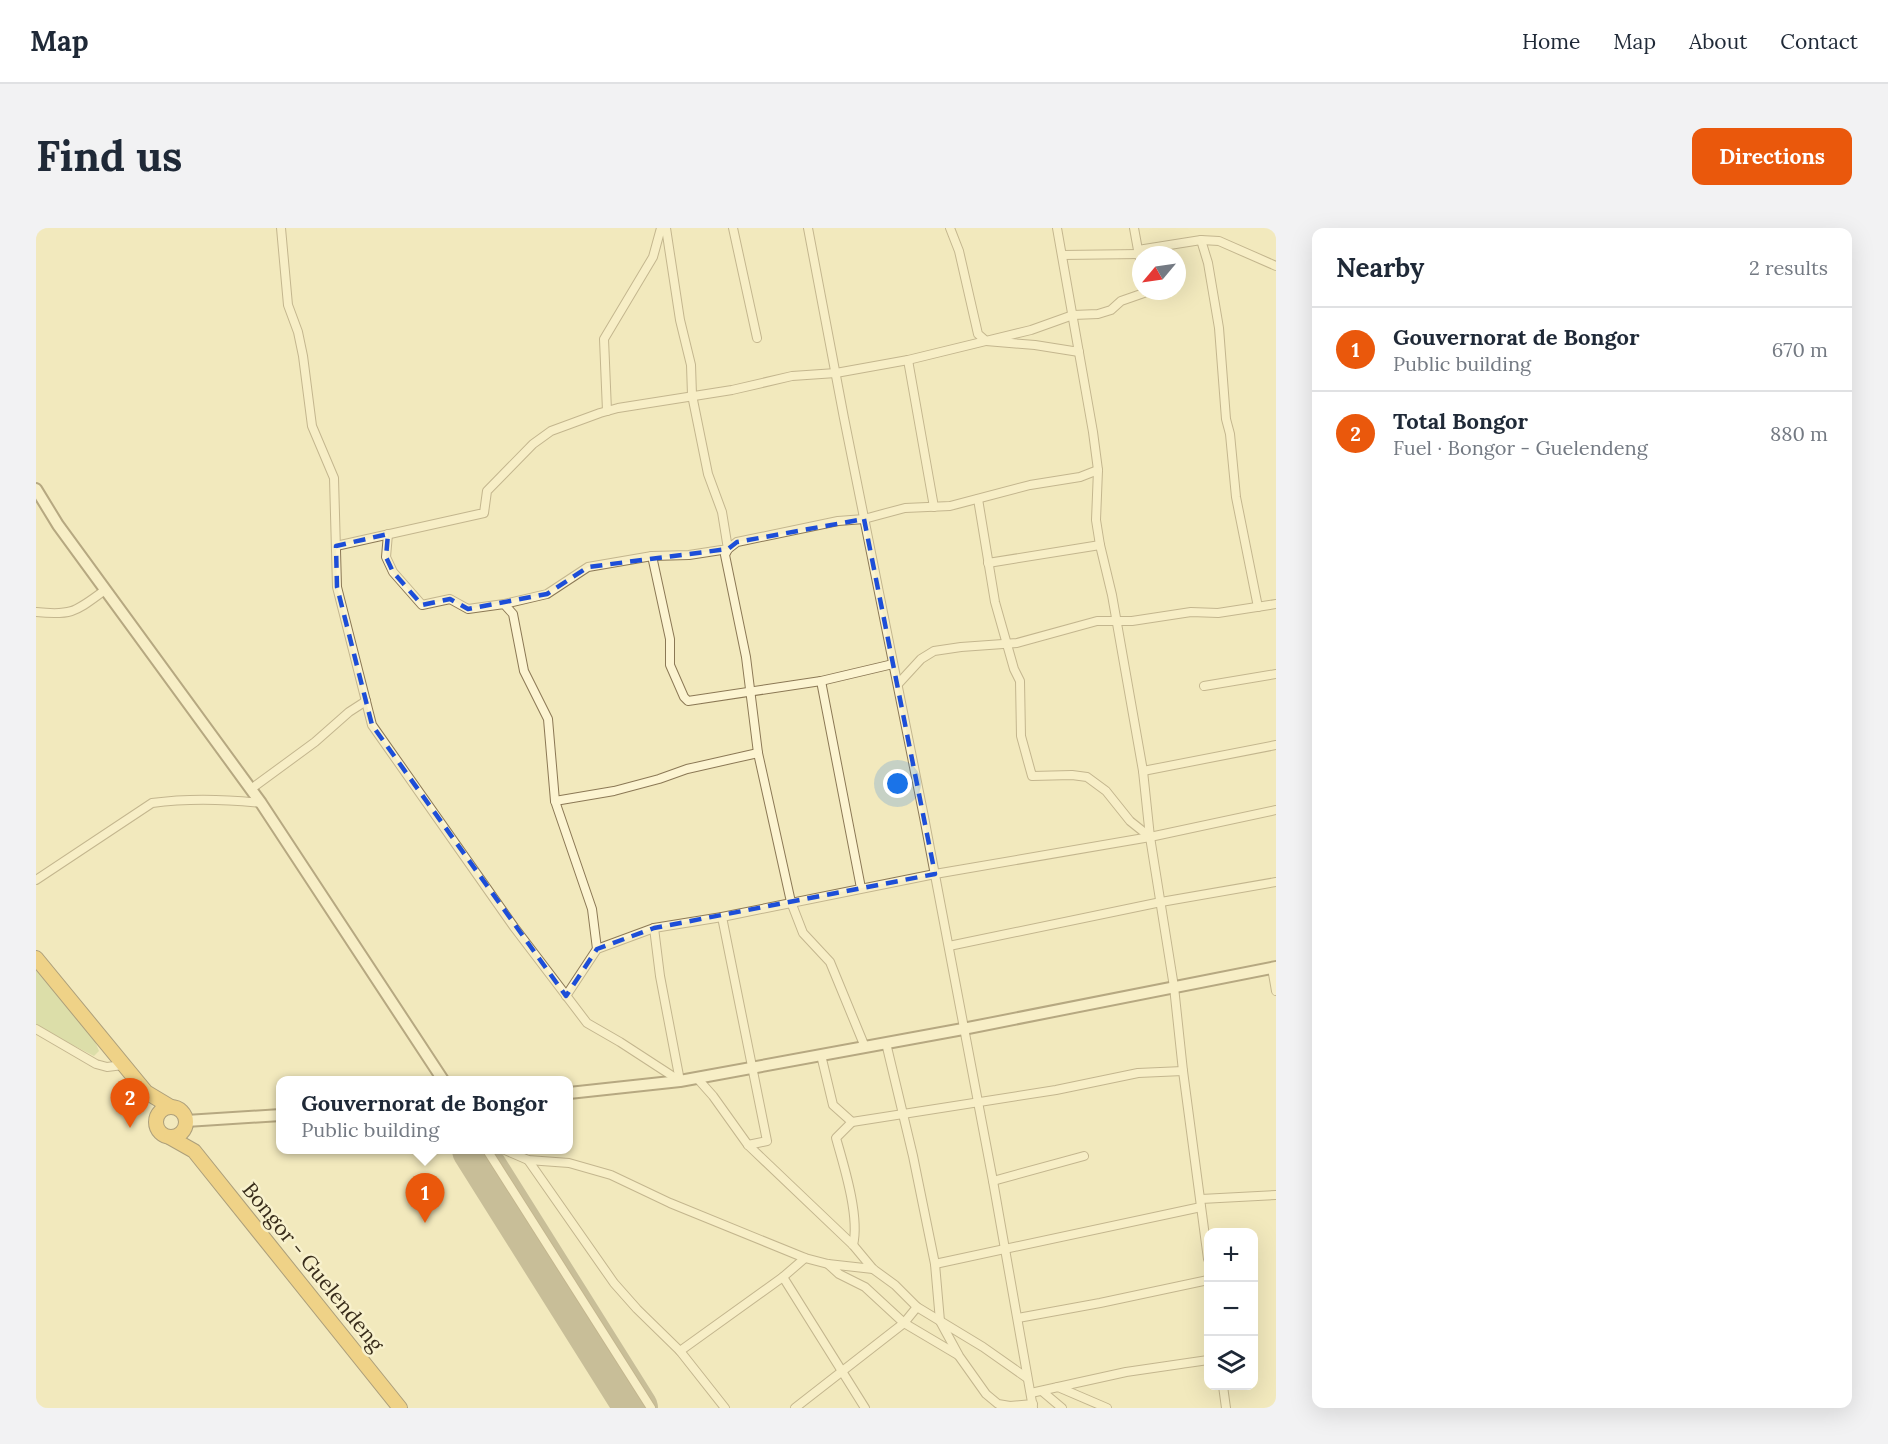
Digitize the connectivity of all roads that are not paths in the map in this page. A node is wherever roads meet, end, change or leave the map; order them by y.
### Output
1 (281, 228) edge
2 (661, 228) edge
3 (666, 228) edge
4 (733, 228) edge
5 (808, 228) edge
6 (950, 228) edge
7 (1058, 228) edge
8 (1134, 228) edge
9 (1201, 240) junction
10 (1138, 246) edge
11 (1170, 246) edge
12 (1132, 252) edge
13 (1062, 255) junction
14 (1276, 266) edge
15 (1132, 297) edge
16 (1073, 315) junction
17 (757, 338) dead end
18 (986, 341) junction
19 (1079, 352) junction
20 (908, 360) junction
21 (836, 373) junction
22 (692, 395) junction
23 (607, 411) junction
24 (1098, 470) junction
25 (36, 489) edge
26 (978, 499) junction
27 (934, 507) junction
28 (864, 519) junction
29 (388, 534) junction
30 (1100, 545) junction
31 (336, 546) junction
32 (728, 549) junction
33 (652, 556) junction
34 (988, 563) junction
35 (105, 590) junction
36 (504, 604) junction
37 (1276, 604) edge
38 (1258, 607) junction
39 (36, 612) edge
40 (1116, 620) junction
41 (1006, 644) junction
42 (893, 664) junction
43 (1276, 674) edge
44 (821, 681) junction
45 (897, 684) junction
46 (1204, 686) dead end
47 (750, 691) junction
48 (366, 701) junction
49 (1276, 745) edge
50 (758, 753) junction
51 (1143, 771) junction
52 (251, 789) junction
53 (555, 801) junction
54 (261, 803) junction
55 (1276, 810) edge
56 (1150, 837) junction
57 (935, 874) junction
58 (36, 880) edge
59 (1276, 882) edge
60 (861, 888) junction
61 (791, 902) junction
62 (1161, 902) junction
63 (722, 917) junction
64 (654, 928) junction
65 (949, 946) junction
66 (597, 949) junction
67 (36, 958) edge
68 (1274, 967) edge
69 (1174, 987) junction
70 (1276, 991) edge
71 (566, 996) junction
72 (36, 1029) edge
73 (963, 1029) junction
74 (886, 1043) junction
75 (865, 1047) junction
76 (821, 1055) junction
77 (123, 1065) junction
78 (752, 1068) junction
79 (1183, 1071) junction
80 (440, 1076) edge
81 (697, 1078) junction
82 (680, 1081) junction
83 (146, 1092) junction
84 (573, 1093) edge
85 (978, 1101) junction
86 (171, 1107) junction
87 (903, 1115) junction
88 (276, 1116) edge
89 (156, 1121) junction
90 (852, 1122) junction
91 (186, 1125) junction
92 (171, 1138) junction
93 (748, 1145) junction
94 (194, 1151) junction
95 (490, 1154) edge
96 (515, 1154) edge
97 (1084, 1156) dead end
98 (528, 1160) junction
99 (993, 1181) junction
100 (1276, 1195) edge
101 (1201, 1203) junction
102 (1205, 1228) edge
103 (853, 1245) junction
104 (1006, 1249) junction
105 (805, 1258) junction
106 (828, 1264) junction
107 (935, 1264) junction
108 (873, 1269) junction
109 (783, 1277) junction
110 (1204, 1281) edge
111 (918, 1307) junction
112 (1018, 1318) junction
113 (939, 1321) junction
114 (904, 1323) junction
115 (680, 1351) junction
116 (959, 1356) junction
117 (1204, 1361) edge
118 (841, 1371) junction
119 (1027, 1378) junction
120 (1058, 1388) junction
121 (1224, 1390) edge
122 (1043, 1392) junction
123 (1031, 1393) junction
124 (999, 1406) edge
125 (1033, 1406) edge
126 (400, 1408) edge
127 (651, 1408) edge
128 (725, 1408) edge
129 (795, 1408) edge
130 (865, 1408) edge
131 (1062, 1408) edge
132 (1107, 1408) edge
133 (1226, 1408) edge

1 - 31 street
2 - 23 street
3 - 22 street
4 - 17 street
5 - 21 street
6 - 18 street
7 - 13 street
8 - 10 street
9 - 11 street
9 - 14 street
9 - 38 street
12 - 13 street
13 - 16 street
15 - 16 street
16 - 18 street
16 - 19 street
18 - 19 street
18 - 20 street
19 - 24 street
20 - 21 street
20 - 27 street
21 - 22 street
21 - 28 street
22 - 23 street
22 - 32 street
23 - 29 street
24 - 26 street
24 - 30 street
25 - 35 street
26 - 27 street
26 - 34 street
27 - 28 street
28 - 32 street
28 - 42 street
29 - 31 street
29 - 36 street
30 - 34 street
30 - 40 street
31 - 48 street
32 - 33 street
32 - 47 street
33 - 36 street
33 - 47 street
34 - 41 street
35 - 39 street
35 - 52 street
36 - 53 street
37 - 38 street
38 - 40 street
40 - 41 street
40 - 51 street
41 - 45 street
41 - 56 street
42 - 44 street
42 - 45 street
43 - 46 street
44 - 47 street
44 - 60 street
45 - 57 street
47 - 50 street
48 - 52 street
48 - 71 street
49 - 51 street
50 - 53 street
50 - 61 street
51 - 56 street
52 - 54 street
53 - 66 street
54 - 58 street
54 - 80 street
55 - 56 street
56 - 57 street
56 - 62 street
57 - 60 street
57 - 65 street
59 - 62 street
60 - 61 street
61 - 63 street
61 - 75 street
62 - 65 street
62 - 69 street
63 - 64 street
63 - 78 street
64 - 66 street
64 - 82 street
65 - 73 street
66 - 71 street
67 - 77 highway
68 - 69 street
68 - 70 street
69 - 73 street
69 - 79 street
71 - 82 street
72 - 77 street
73 - 74 street
73 - 85 street
74 - 75 street
74 - 87 street
75 - 76 street
76 - 78 street
76 - 90 street
77 - 83 highway
78 - 81 street
78 - 93 street
79 - 85 street
79 - 101 street
81 - 82 street
81 - 93 street
82 - 84 street
83 - 86 highway
83 - 89 highway
85 - 87 street
85 - 99 street
86 - 89 highway
86 - 91 highway
87 - 90 street
87 - 107 street
88 - 91 street
89 - 92 highway
90 - 103 street
91 - 92 highway
91 - 94 highway, Bongor - Guelendeng
92 - 94 highway, Bongor - Guelendeng
93 - 103 street
94 - 126 highway, Bongor - Guelendeng
95 - 127 street
96 - 98 street
97 - 99 street
98 - 105 street
98 - 115 street
99 - 104 street
100 - 101 street
101 - 102 street
101 - 104 street
103 - 108 street
104 - 107 street
104 - 112 street
105 - 106 street
105 - 109 street
106 - 108 street
106 - 114 street
107 - 113 street
108 - 111 street
109 - 115 street
109 - 118 street
110 - 112 street
111 - 113 street
111 - 114 street
112 - 119 street
113 - 116 street
113 - 119 street
114 - 116 street
114 - 118 street
115 - 128 street
116 - 124 street
117 - 120 street
118 - 129 street
118 - 130 street
119 - 123 street
120 - 122 street
120 - 132 street
121 - 133 street
122 - 123 street
122 - 131 street
123 - 125 street
124 - 125 street

